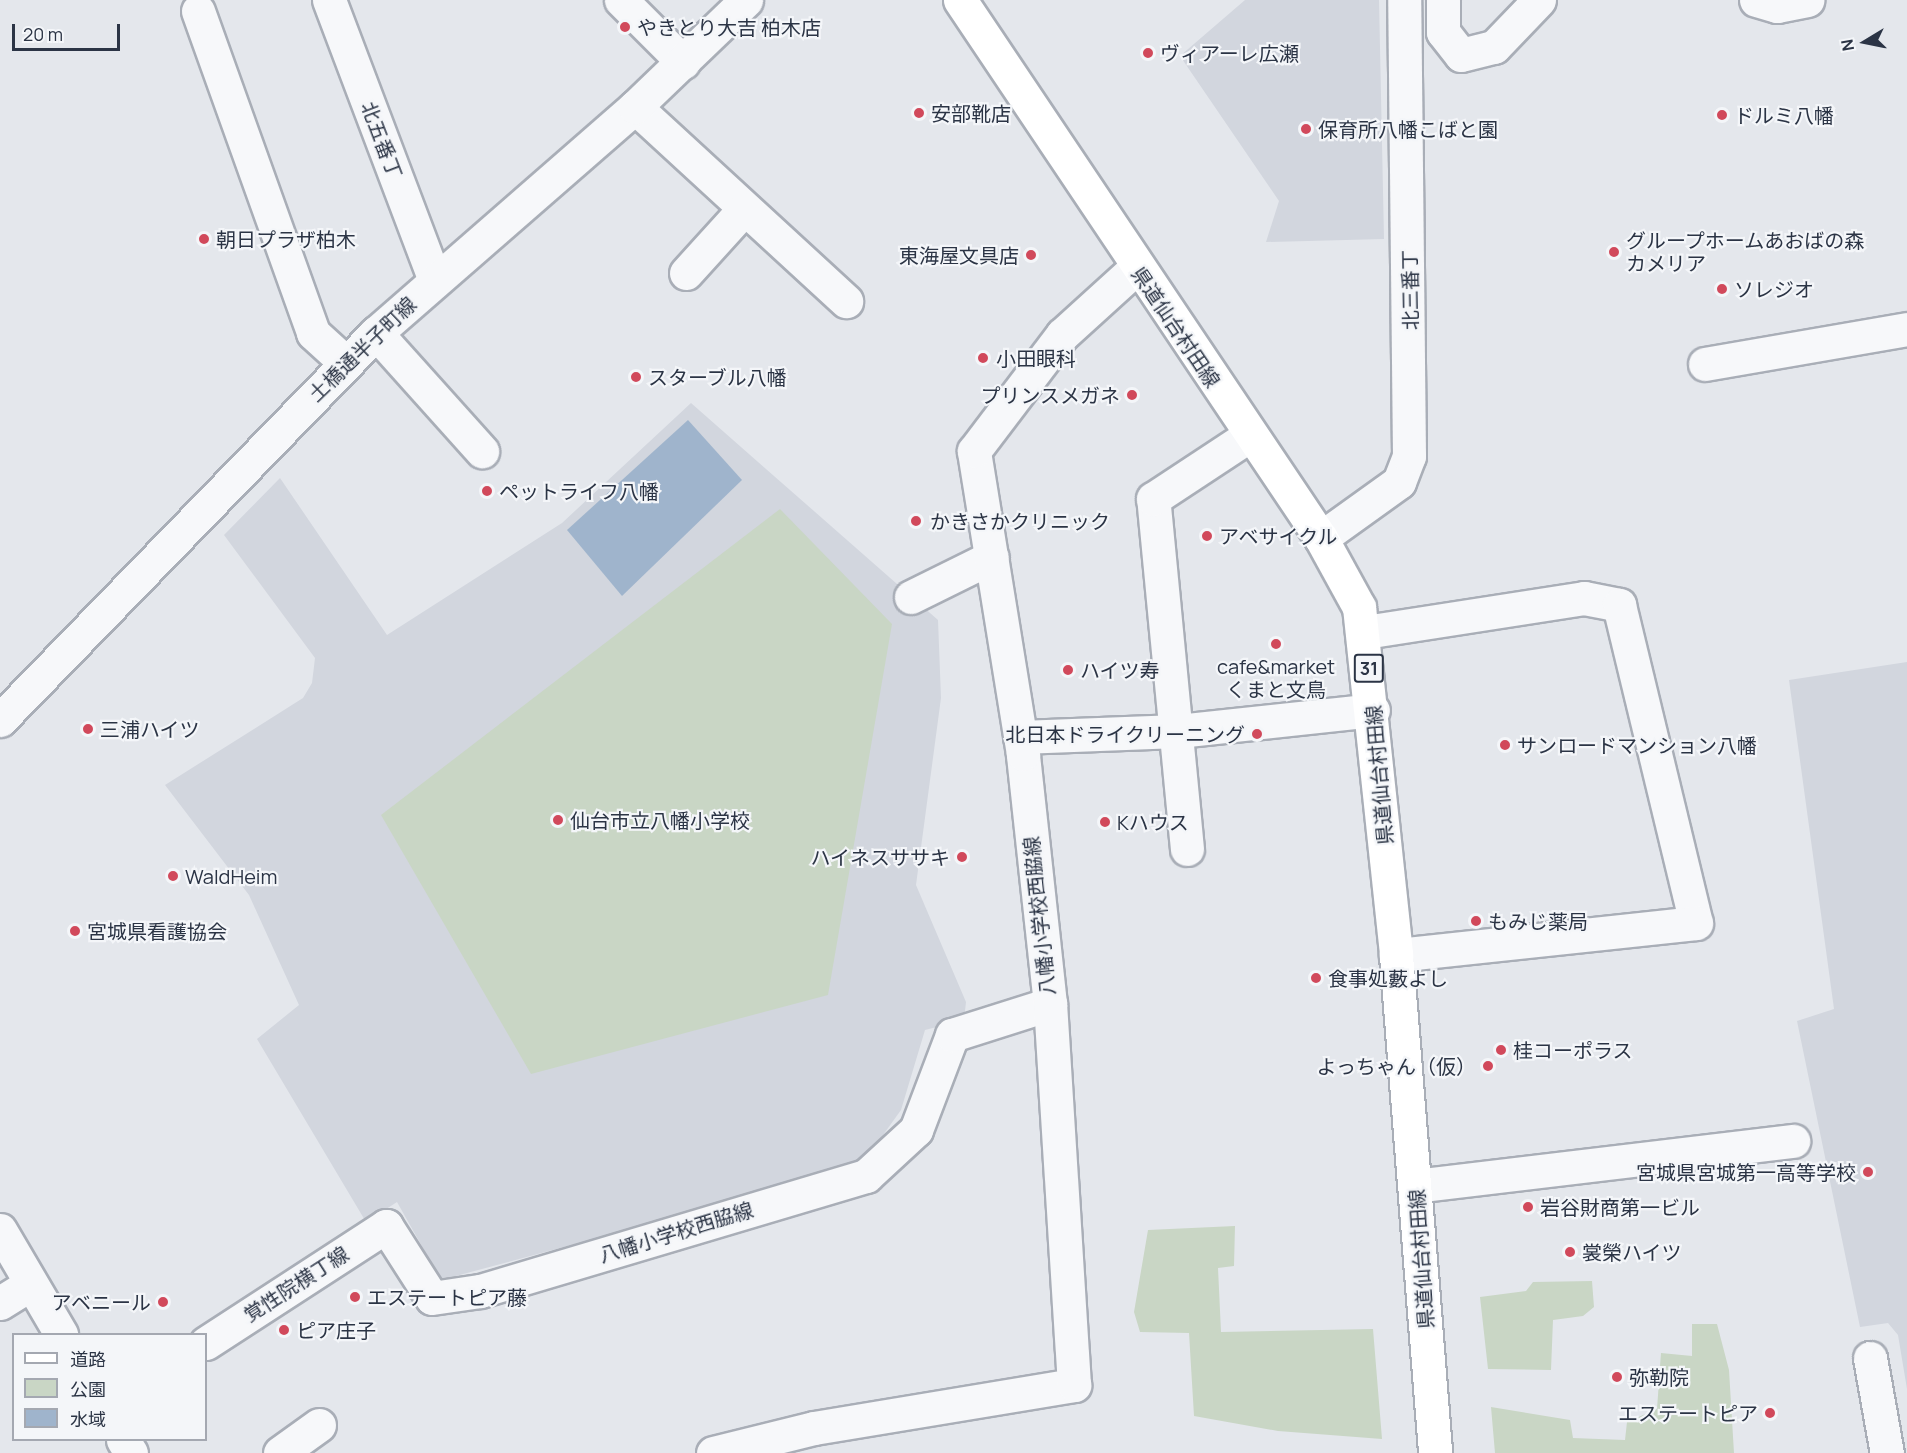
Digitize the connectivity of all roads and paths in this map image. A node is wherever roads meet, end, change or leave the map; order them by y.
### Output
1 (329, 0) edge
2 (621, 0) edge
3 (746, 0) edge
4 (960, 0) edge
5 (1404, 0) edge
6 (1443, 0) edge
7 (1539, 0) edge
8 (1756, 0) edge
9 (1807, 0) edge
10 (198, 11) dead end
11 (683, 62) junction
12 (635, 107) junction
13 (744, 209) junction
14 (1136, 268) junction
15 (686, 273) dead end
16 (435, 280) junction
17 (846, 301) dead end
18 (1907, 329) edge
19 (376, 333) junction
20 (346, 363) junction
21 (1705, 364) dead end
22 (1250, 435) junction
23 (482, 451) dead end
24 (1321, 538) junction
25 (992, 557) junction
26 (911, 597) dead end
27 (1365, 632) junction
28 (1373, 710) junction
29 (0, 720) edge
30 (1179, 731) junction
31 (1020, 737) junction
32 (1187, 849) dead end
33 (1396, 955) junction
34 (1050, 1004) junction
35 (1793, 1141) dead end
36 (1416, 1186) junction
37 (386, 1226) joint
38 (0, 1230) edge
39 (30, 1284) junction
40 (0, 1303) edge
41 (60, 1333) edge
42 (207, 1341) edge
43 (1870, 1358) dead end
44 (319, 1425) dead end
45 (280, 1453) edge
46 (713, 1453) edge
47 (1435, 1453) edge
48 (1887, 1453) edge

1 - 16 street, 北五番丁
2 - 11 street
3 - 11 street, 土橋通半子町線
4 - 14 main road, 県道仙台村田線 / 31
5 - 24 street, 北三番丁
6 - 7 street
8 - 9 street
10 - 20 street
11 - 12 street, 土橋通半子町線
12 - 13 street
12 - 16 street, 土橋通半子町線
13 - 15 street
13 - 17 street
14 - 22 main road, 県道仙台村田線 / 31
14 - 25 street, 八幡小学校西脇線
16 - 19 street, 土橋通半子町線
18 - 21 street
19 - 20 street, 土橋通半子町線
19 - 23 street
20 - 29 street, 土橋通半子町線
22 - 24 main road, 県道仙台村田線 / 31
22 - 30 street
24 - 27 main road, 県道仙台村田線 / 31
25 - 26 street
25 - 31 street, 八幡小学校西脇線
27 - 28 main road, 県道仙台村田線 / 31
27 - 33 street
28 - 30 street
28 - 33 main road, 県道仙台村田線 / 31
30 - 31 street
30 - 32 street
31 - 34 street, 八幡小学校西脇線
33 - 36 main road, 県道仙台村田線 / 31
34 - 37 street, 八幡小学校西脇線
34 - 46 street
35 - 36 street
36 - 47 main road, 県道仙台村田線 / 31
37 - 42 street, 覚性院横丁線
38 - 39 street
39 - 40 street
39 - 41 street
43 - 48 street
44 - 45 street

